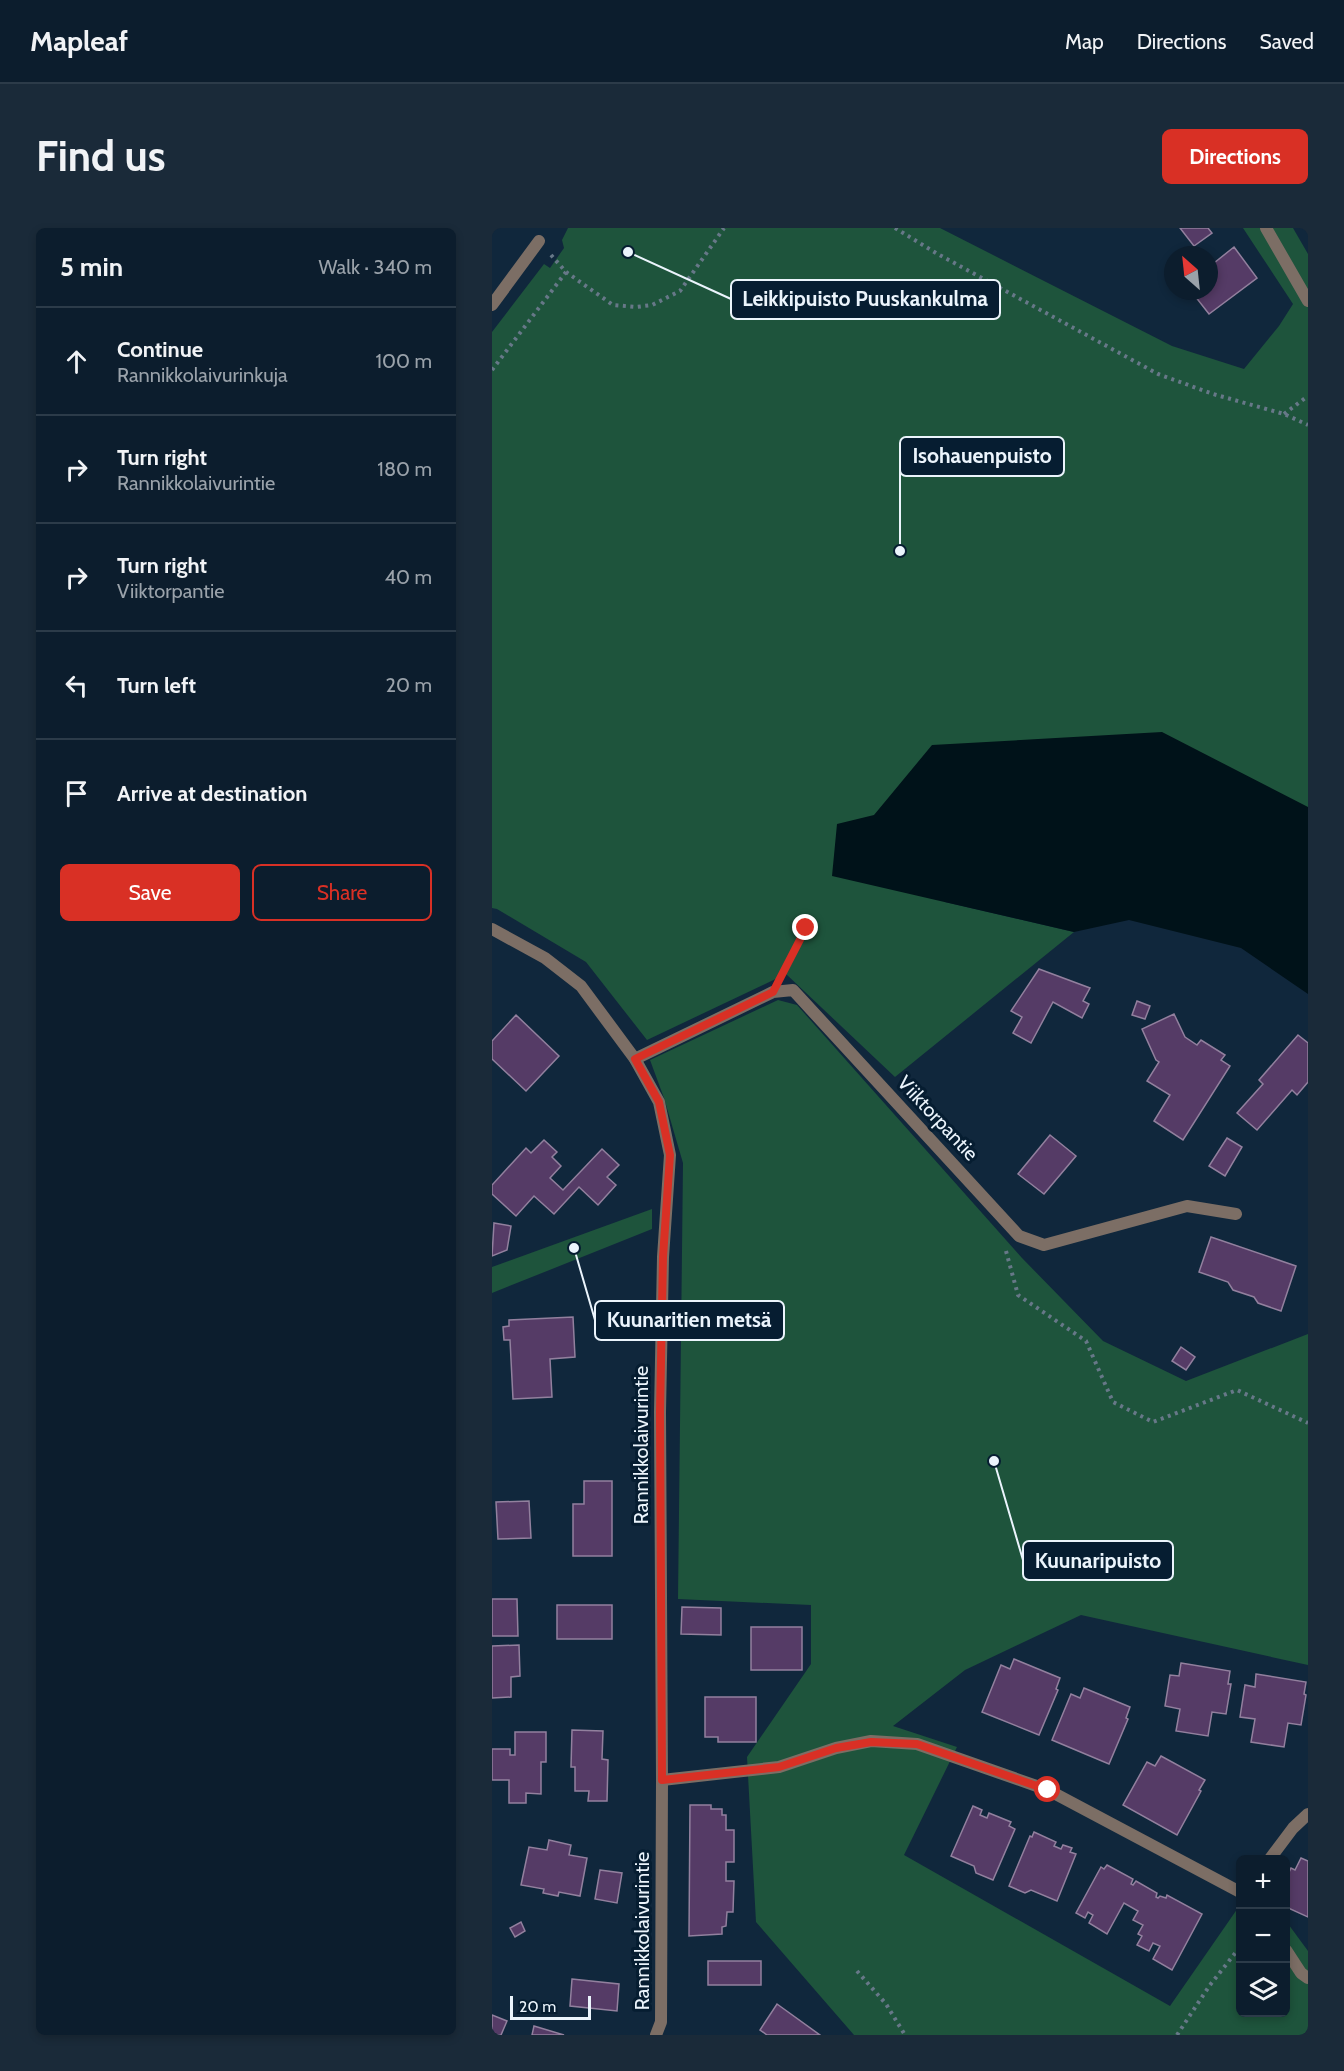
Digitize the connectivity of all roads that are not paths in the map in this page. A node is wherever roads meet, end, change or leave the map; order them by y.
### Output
1 (1266, 228) edge
2 (539, 241) dead end
3 (1308, 301) edge
4 (492, 305) edge
5 (492, 929) edge
6 (635, 1059) junction
7 (1236, 1214) dead end
8 (662, 1780) junction
9 (1308, 1814) edge
10 (1273, 1855) edge
11 (1236, 1890) edge
12 (1290, 1956) edge
13 (1308, 1978) edge
14 (656, 2035) edge

1 - 3 street
2 - 4 street
5 - 6 street, Rannikkolaivurintie
6 - 7 street, Viiktorpantie
6 - 8 street, Rannikkolaivurintie
8 - 11 street
8 - 14 street, Rannikkolaivurintie
9 - 10 street
12 - 13 street

